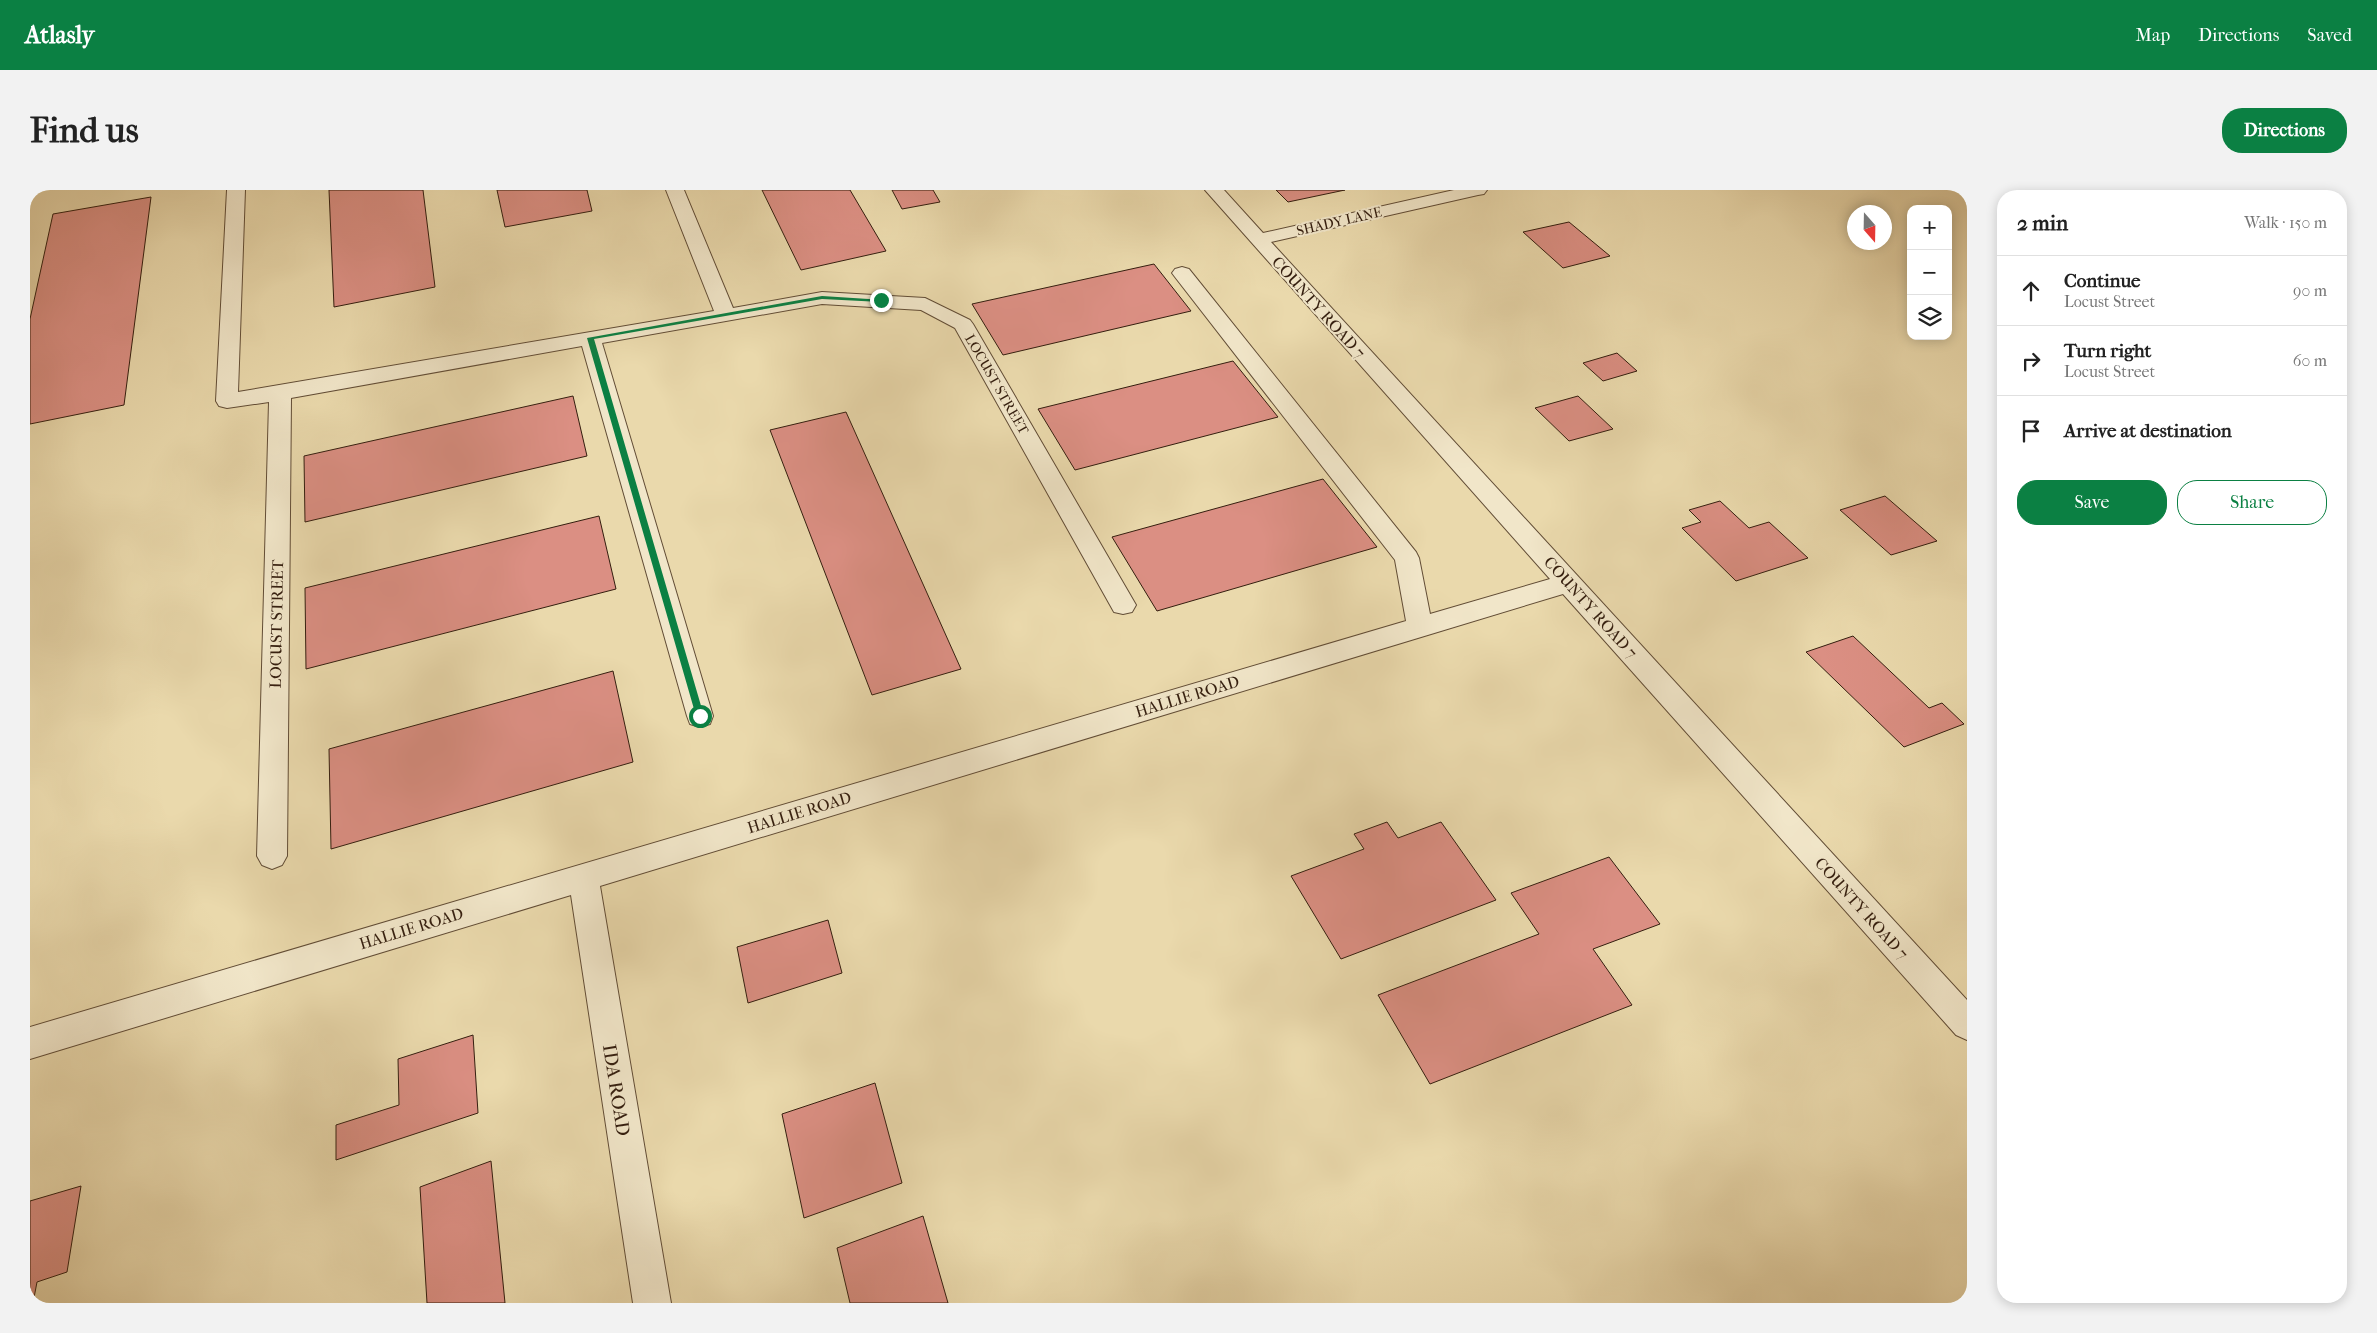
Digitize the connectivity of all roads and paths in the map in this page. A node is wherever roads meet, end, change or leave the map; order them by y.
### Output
1 (236, 190) edge
2 (675, 190) edge
3 (1214, 190) edge
4 (1478, 190) edge
5 (1259, 240) junction
6 (1182, 273) dead end
7 (725, 313) junction
8 (590, 338) junction
9 (280, 393) junction
10 (1568, 582) junction
11 (1123, 605) dead end
12 (1420, 627) junction
13 (700, 716) dead end
14 (272, 856) dead end
15 (583, 876) junction
16 (1967, 1024) edge
17 (30, 1043) edge
18 (652, 1303) edge

1 - 9 street, LOCUST STREET
2 - 7 street
3 - 5 street, COUNTY ROAD 7
4 - 5 street, SHADY LANE
5 - 10 street, COUNTY ROAD 7
6 - 12 street
7 - 8 street, LOCUST STREET
7 - 11 street, LOCUST STREET
8 - 9 street, LOCUST STREET
8 - 13 street
9 - 14 street, LOCUST STREET
10 - 12 street, HALLIE ROAD
10 - 16 street, COUNTY ROAD 7
12 - 15 street, HALLIE ROAD
15 - 17 street, HALLIE ROAD
15 - 18 street, IDA ROAD

